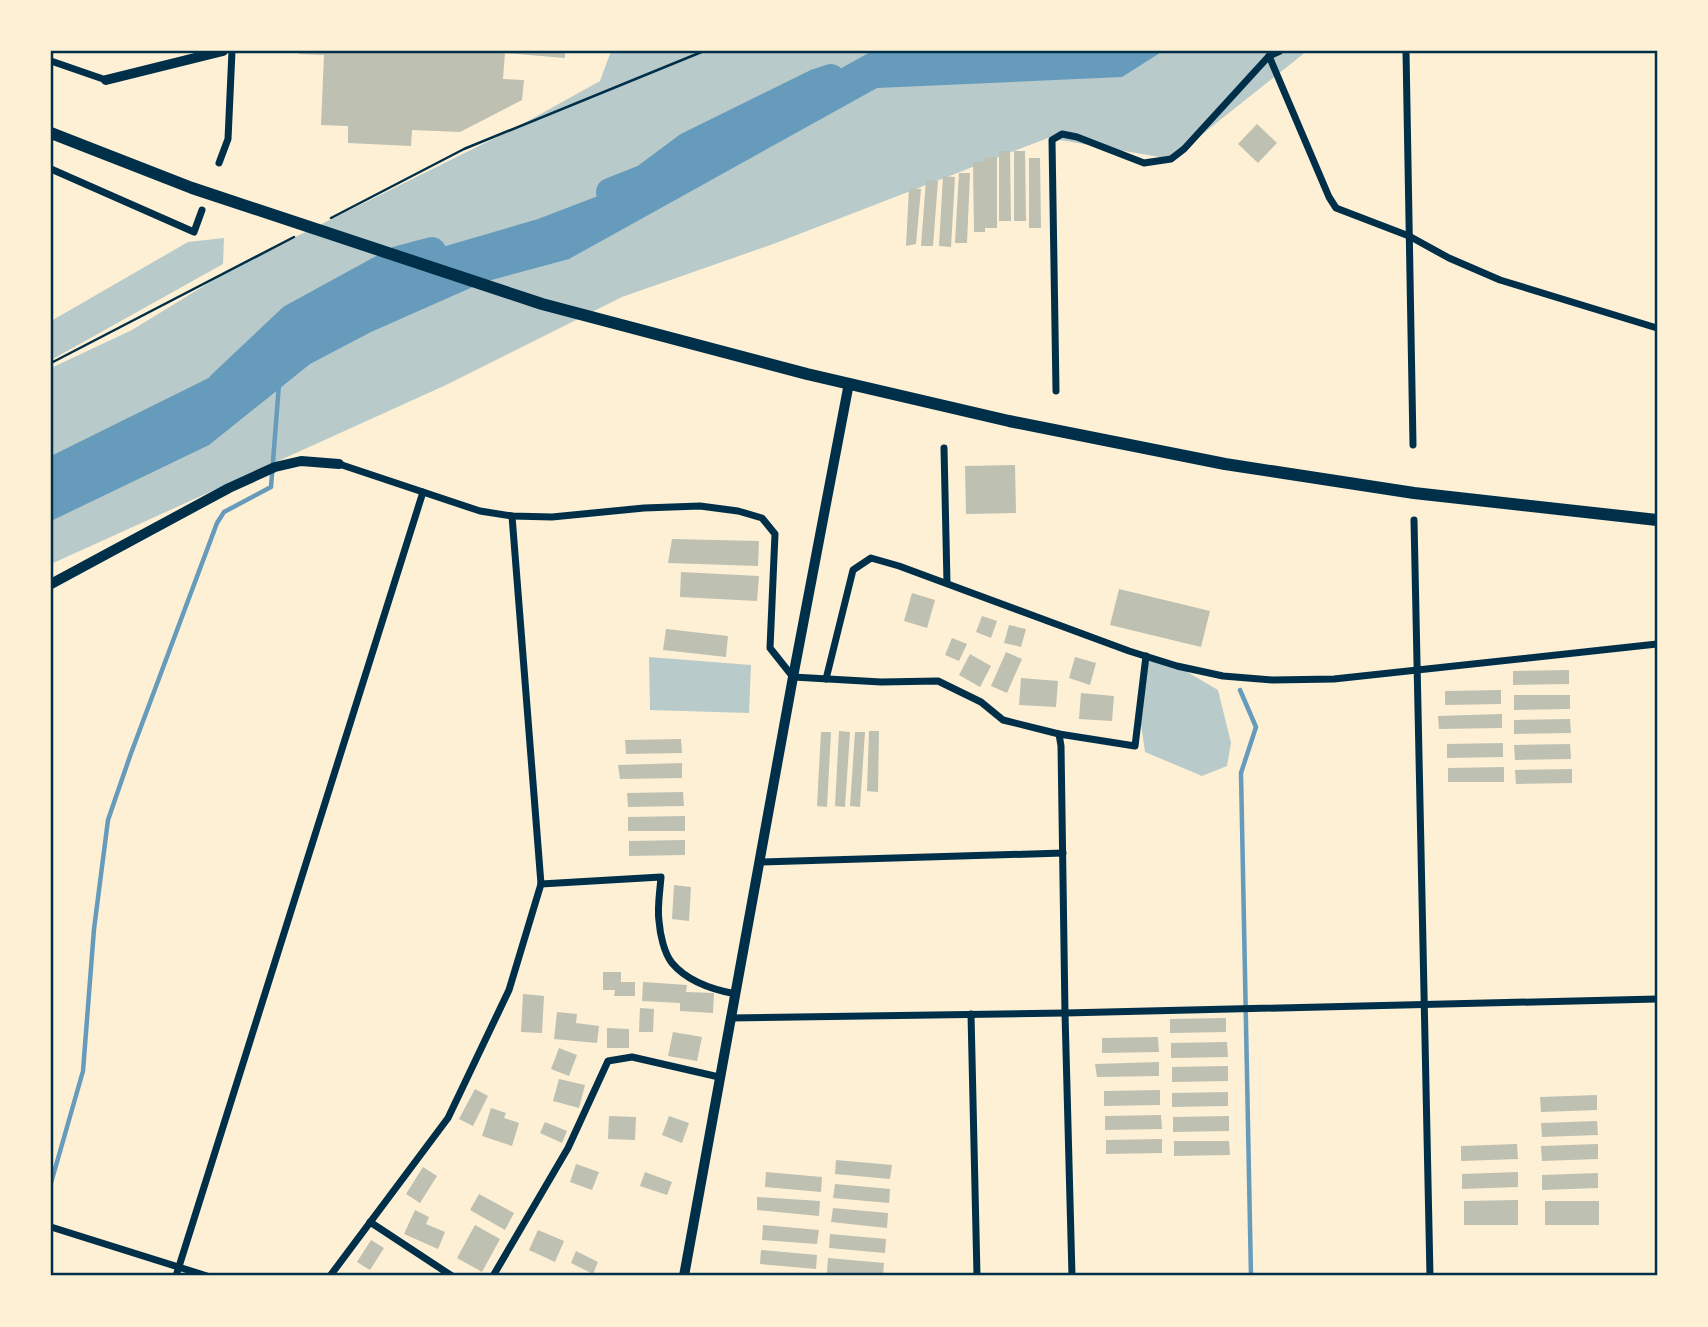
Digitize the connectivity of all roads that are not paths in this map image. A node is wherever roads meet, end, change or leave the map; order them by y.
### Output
1 (223, 51) edge
2 (232, 51) edge
3 (1280, 51) edge
4 (1405, 51) edge
5 (1269, 56) junction
6 (51, 61) edge
7 (106, 80) joint
8 (51, 133) edge
9 (219, 163) dead end
10 (51, 169) edge
11 (202, 211) dead end
12 (1409, 236) junction
13 (1657, 328) edge
14 (849, 383) junction
15 (1056, 391) dead end
16 (1413, 445) dead end
17 (944, 449) dead end
18 (339, 464) joint
19 (423, 492) junction
20 (512, 516) junction
21 (1414, 520) dead end
22 (1657, 520) edge
23 (947, 583) junction
24 (51, 584) edge
25 (1657, 644) edge
26 (1146, 656) junction
27 (1416, 670) junction
28 (793, 677) junction
29 (826, 679) junction
30 (1059, 734) junction
31 (1063, 853) junction
32 (761, 862) junction
33 (541, 884) junction
34 (736, 994) junction
35 (1657, 999) edge
36 (1424, 1004) junction
37 (1065, 1013) junction
38 (971, 1014) junction
39 (730, 1018) junction
40 (719, 1077) junction
41 (370, 1222) junction
42 (51, 1227) edge
43 (179, 1266) junction
44 (176, 1276) edge
45 (207, 1276) edge
46 (330, 1276) edge
47 (452, 1276) edge
48 (493, 1276) edge
49 (684, 1276) edge
50 (977, 1276) edge
51 (1072, 1276) edge
52 (1430, 1276) edge

1 - 7 street
2 - 9 street
3 - 5 street
4 - 12 street
5 - 12 street
5 - 15 street
6 - 7 street
8 - 14 highway
10 - 11 street
12 - 13 street
12 - 16 street
14 - 22 highway
14 - 28 street
17 - 23 street
18 - 19 street
18 - 24 street
19 - 20 street
19 - 43 street
20 - 28 street
20 - 33 street
21 - 27 street
23 - 26 street
23 - 29 street
25 - 27 street
26 - 27 street
26 - 30 street
27 - 36 street
28 - 29 street
28 - 32 street
29 - 30 street
30 - 31 street
31 - 32 street
31 - 37 street
32 - 34 street
33 - 34 street
33 - 41 street
34 - 39 street
35 - 36 street
36 - 37 street
36 - 52 street
37 - 38 street
37 - 51 street
38 - 39 street
38 - 50 street
39 - 40 street
40 - 48 street
40 - 49 street
41 - 46 street
41 - 47 street
42 - 43 street
43 - 44 street
43 - 45 street

